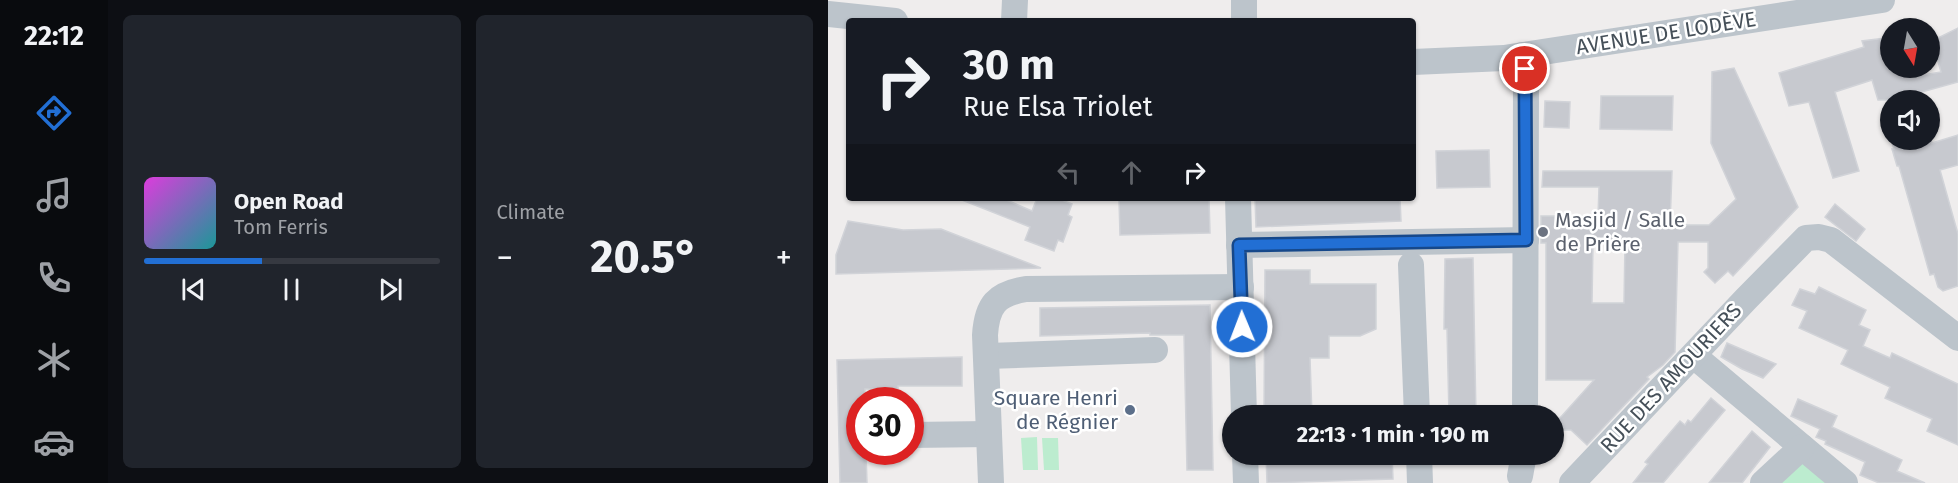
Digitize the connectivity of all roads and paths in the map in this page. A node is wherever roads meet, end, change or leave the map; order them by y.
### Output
1 (1015, 0) edge
2 (1244, 0) edge
3 (1882, 0) edge
4 (828, 14) edge
5 (866, 18) edge
6 (1014, 18) edge
7 (1244, 18) edge
8 (1523, 55) junction
9 (1416, 62) edge
10 (1238, 201) edge
11 (1526, 240) junction
12 (1239, 245) junction
13 (1411, 266) dead end
14 (1241, 287) junction
15 (1958, 338) edge
16 (1155, 351) dead end
17 (987, 356) junction
18 (1694, 356) junction
19 (1244, 405) edge
20 (1417, 405) edge
21 (1526, 405) edge
22 (989, 434) junction
23 (924, 435) edge
24 (1802, 447) junction
25 (1245, 465) edge
26 (1419, 465) edge
27 (991, 483) edge
28 (1246, 483) edge
29 (1420, 483) edge
30 (1572, 483) edge
31 (1763, 483) edge
32 (1845, 483) edge

1 - 6 street
2 - 7 street
3 - 8 street, AVENUE DE LODÈVE
4 - 5 street
8 - 9 street, AVENUE DE LODÈVE
8 - 11 street
10 - 12 street
11 - 12 street
11 - 21 street
12 - 14 street
13 - 20 street
14 - 17 street
14 - 19 street
15 - 18 street, RUE DES AMOURIERS
16 - 17 street
17 - 22 street
18 - 24 street
18 - 30 street, RUE DES AMOURIERS
22 - 23 street
22 - 27 street
24 - 31 street
24 - 32 street
25 - 28 street
26 - 29 street

